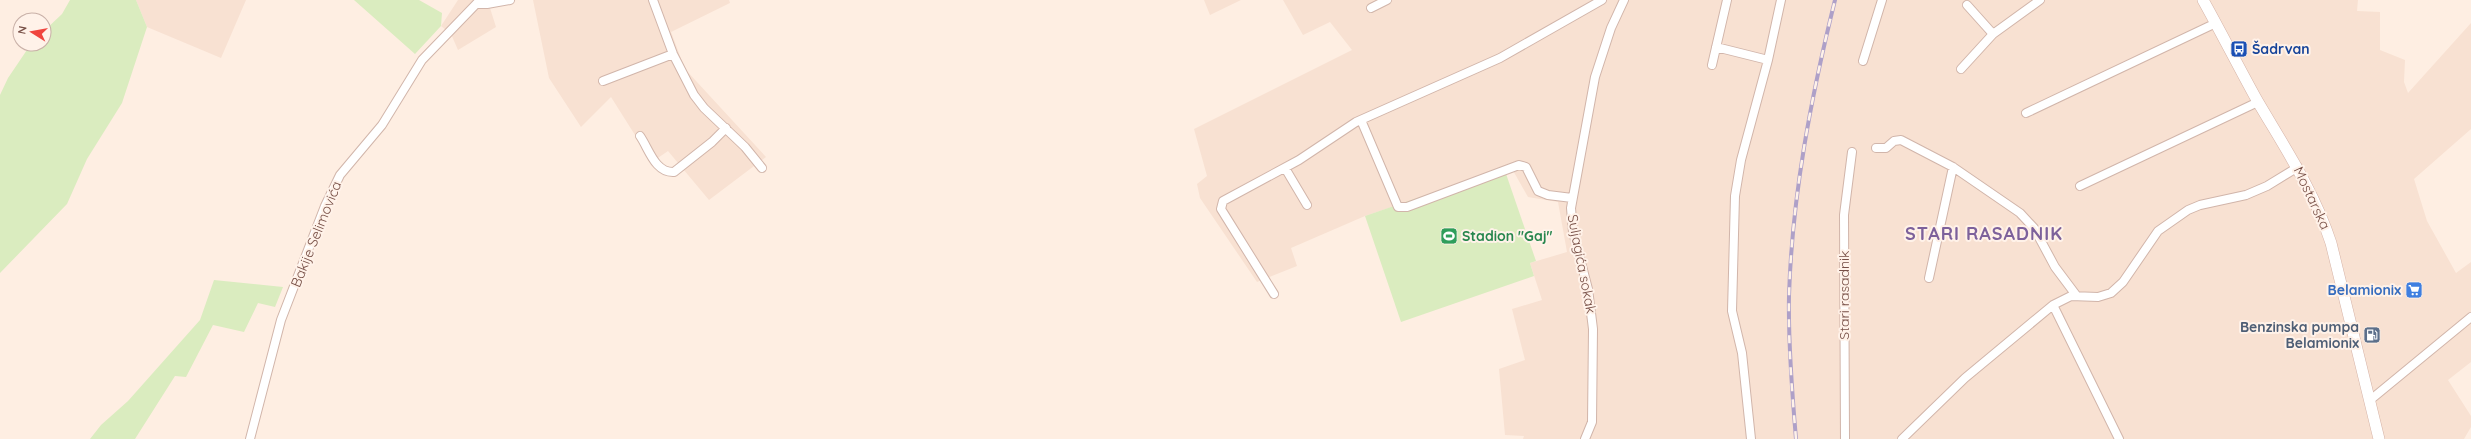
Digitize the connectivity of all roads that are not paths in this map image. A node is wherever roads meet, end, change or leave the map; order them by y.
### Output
1 (510, 0) edge
2 (653, 0) edge
3 (1387, 0) edge
4 (1602, 0) edge
5 (1624, 0) edge
6 (1727, 0) edge
7 (1780, 0) edge
8 (1882, 0) edge
9 (2040, 0) edge
10 (2203, 0) edge
11 (478, 2) edge
12 (1967, 5) dead end
13 (1371, 8) dead end
14 (2216, 23) junction
15 (1993, 34) junction
16 (1716, 47) junction
17 (673, 54) junction
18 (1768, 60) junction
19 (1863, 61) dead end
20 (1712, 65) dead end
21 (1961, 69) dead end
22 (603, 81) dead end
23 (2258, 102) junction
24 (2026, 114) dead end
25 (1361, 120) junction
26 (726, 128) junction
27 (640, 136) dead end
28 (1876, 148) dead end
29 (1852, 152) dead end
30 (1953, 167) junction
31 (2298, 167) junction
32 (762, 168) dead end
33 (1285, 168) junction
34 (2080, 186) dead end
35 (1572, 198) junction
36 (1307, 205) dead end
37 (1929, 278) dead end
38 (1274, 294) dead end
39 (2076, 295) junction
40 (2053, 305) junction
41 (2471, 317) edge
42 (2369, 401) junction
43 (250, 439) edge
44 (1585, 439) edge
45 (1751, 439) edge
46 (1845, 439) edge
47 (1902, 439) edge
48 (2119, 439) edge
49 (2379, 439) edge

1 - 11 street
2 - 17 street
3 - 13 street
4 - 25 street
5 - 35 street, Suljagića sokak
6 - 16 street
7 - 18 street
8 - 19 street
9 - 15 street
10 - 14 main road, Mostarska
11 - 43 street, Bakije Selimovića
12 - 15 street
14 - 23 main road, Mostarska
14 - 24 street
15 - 21 street
16 - 18 street
16 - 20 street
17 - 22 street
17 - 26 street
18 - 45 street
23 - 31 main road, Mostarska
23 - 34 street
25 - 33 street
25 - 35 street
26 - 27 street
26 - 32 street
28 - 30 street
29 - 46 street, Stari rasadnik
30 - 37 street
30 - 39 street
31 - 39 street
31 - 42 main road, Mostarska
33 - 36 street
33 - 38 street
35 - 44 street, Suljagića sokak
39 - 40 street
40 - 47 street
40 - 48 street
41 - 42 street
42 - 49 main road, Mostarska

